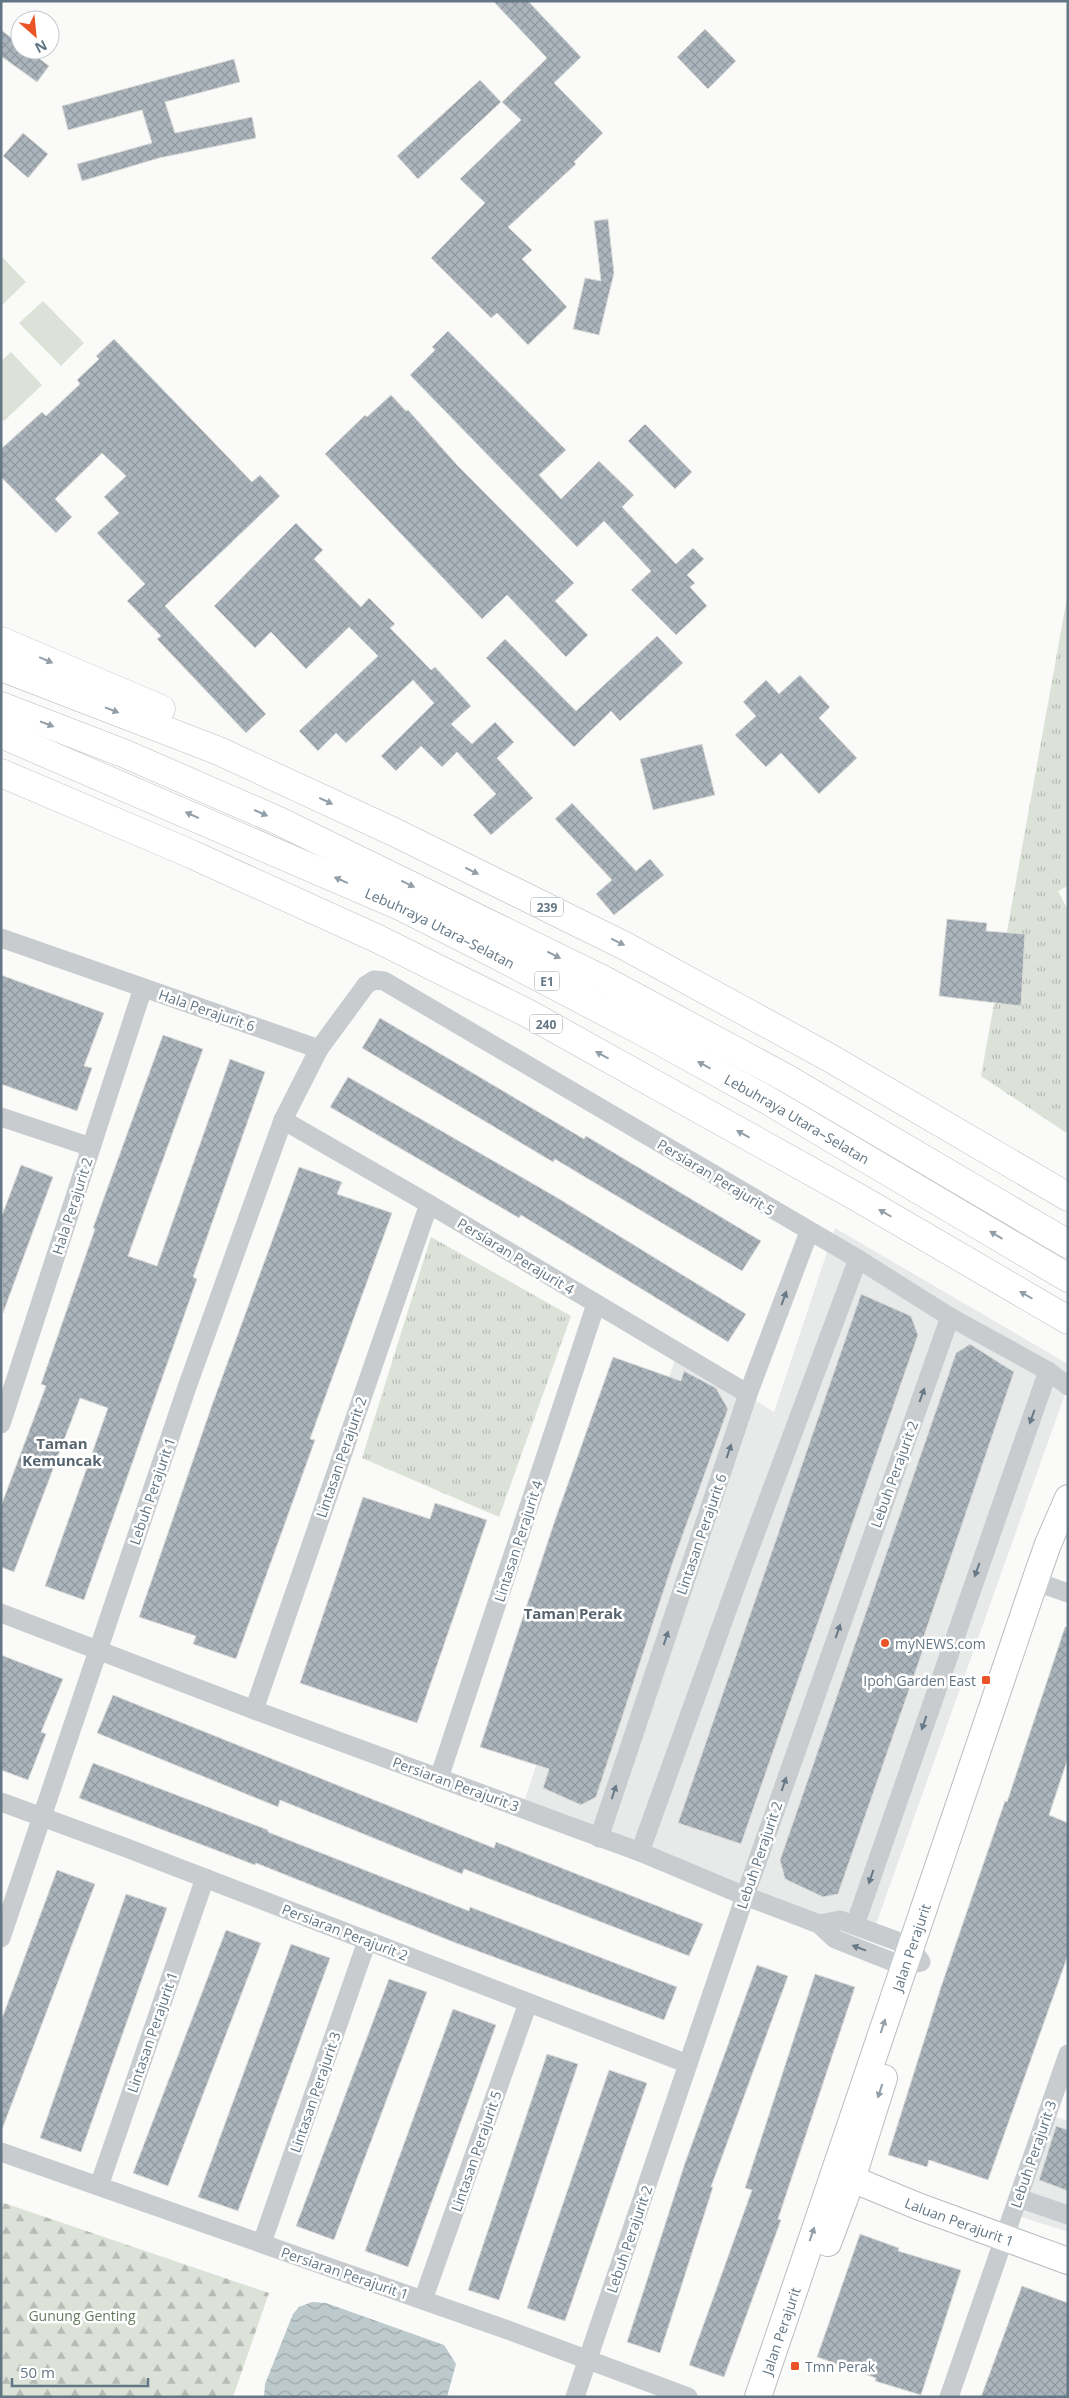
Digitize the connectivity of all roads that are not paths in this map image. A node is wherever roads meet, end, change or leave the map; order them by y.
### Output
1 (1, 641) edge
2 (1, 667) edge
3 (1, 706) edge
4 (1, 734) edge
5 (219, 751) junction
6 (1, 773) edge
7 (1, 938) edge
8 (143, 988) junction
9 (319, 1049) junction
10 (1, 1117) edge
11 (283, 1120) junction
12 (91, 1147) junction
13 (1068, 1197) edge
14 (429, 1204) junction
15 (809, 1232) junction
16 (1068, 1244) edge
17 (858, 1259) junction
18 (1068, 1278) edge
19 (596, 1304) junction
20 (950, 1317) junction
21 (1068, 1320) edge
22 (1048, 1371) junction
23 (1068, 1378) edge
24 (1068, 1386) edge
25 (748, 1394) junction
26 (1, 1424) edge
27 (1068, 1498) edge
28 (1068, 1533) edge
29 (1057, 1589) edge
30 (1, 1613) edge
31 (98, 1652) junction
32 (254, 1710) junction
33 (439, 1778) junction
34 (1, 1802) edge
35 (43, 1817) junction
36 (599, 1838) junction
37 (640, 1852) junction
38 (205, 1878) junction
39 (745, 1896) junction
40 (819, 1924) junction
41 (855, 1925) junction
42 (1, 1938) edge
43 (367, 1941) junction
44 (911, 1958) junction
45 (528, 2003) junction
46 (1068, 2054) edge
47 (688, 2064) junction
48 (1, 2152) edge
49 (843, 2176) junction
50 (99, 2186) junction
51 (1018, 2198) junction
52 (1068, 2215) edge
53 (1004, 2236) junction
54 (262, 2243) junction
55 (1068, 2261) edge
56 (423, 2300) junction
57 (588, 2359) junction
58 (575, 2397) edge
59 (688, 2397) edge
60 (758, 2397) edge
61 (769, 2397) edge
62 (949, 2397) edge

1 -> 5 main road
2 -> 5 main road, 239
3 -> 16 main road, Lebuhraya Utara–Selatan / E1
18 -> 4 main road, Lebuhraya Utara–Selatan / E1
5 -> 13 main road, 239
21 -> 6 main road, 240
7 - 8 street, Hala Perajurit 6
8 - 9 street, Hala Perajurit 6
8 - 12 street, Hala Perajurit 2
9 - 11 street, Lebuh Perajurit 1
9 - 15 street, Persiaran Perajurit 5
10 - 12 street
11 - 14 street, Persiaran Perajurit 4
11 - 31 street, Lebuh Perajurit 1
12 - 26 street, Hala Perajurit 2
14 - 19 street, Persiaran Perajurit 4
14 - 32 street, Lintasan Perajurit 2
15 - 17 street, Persiaran Perajurit 5
25 -> 15 street, Lintasan Perajurit 6
17 - 20 street, Persiaran Perajurit 5
17 - 37 street
19 - 25 street, Persiaran Perajurit 4
19 - 33 street, Lintasan Perajurit 4
20 - 22 street, Persiaran Perajurit 5
39 -> 20 street, Lebuh Perajurit 2
22 - 23 street, Persiaran Perajurit 5
22 - 24 street, Persiaran Perajurit 5
22 -> 41 street
36 -> 25 street, Lintasan Perajurit 6
27 - 44 street, Jalan Perajurit
28 - 29 street, Jalan Perajurit
29 - 44 street, Jalan Perajurit
30 - 31 street, Persiaran Perajurit 3
31 - 32 street, Persiaran Perajurit 3
31 - 35 street, Lebuh Perajurit 1
32 - 33 street, Persiaran Perajurit 3
33 - 36 street, Persiaran Perajurit 3
34 - 35 street, Persiaran Perajurit 2
35 - 38 street, Persiaran Perajurit 2
35 - 42 street, Lebuh Perajurit 1
36 - 37 street, Persiaran Perajurit 3
37 - 39 street, Persiaran Perajurit 3
38 - 43 street, Persiaran Perajurit 2
38 - 50 street, Lintasan Perajurit 1
39 - 40 street, Persiaran Perajurit 3
39 - 47 street, Lebuh Perajurit 2
40 - 41 street, Persiaran Perajurit 3
44 -> 40 street
41 - 44 street, Persiaran Perajurit 3
43 - 45 street, Persiaran Perajurit 2
43 - 54 street, Lintasan Perajurit 3
44 - 49 street, Jalan Perajurit
45 - 47 street, Persiaran Perajurit 2
45 - 56 street, Lintasan Perajurit 5
46 - 51 street, Lebuh Perajurit 3
47 - 57 street, Lebuh Perajurit 2
48 - 50 street, Persiaran Perajurit 1
49 - 53 street, Laluan Perajurit 1
60 -> 49 street, Jalan Perajurit
49 - 61 street, Jalan Perajurit
50 - 54 street, Persiaran Perajurit 1
51 - 52 street
51 - 53 street, Lebuh Perajurit 3
53 - 55 street, Laluan Perajurit 1
53 - 62 street, Lebuh Perajurit 3
54 - 56 street, Persiaran Perajurit 1
56 - 57 street, Persiaran Perajurit 1
57 - 58 street, Lebuh Perajurit 2
57 - 59 street, Persiaran Perajurit 1

